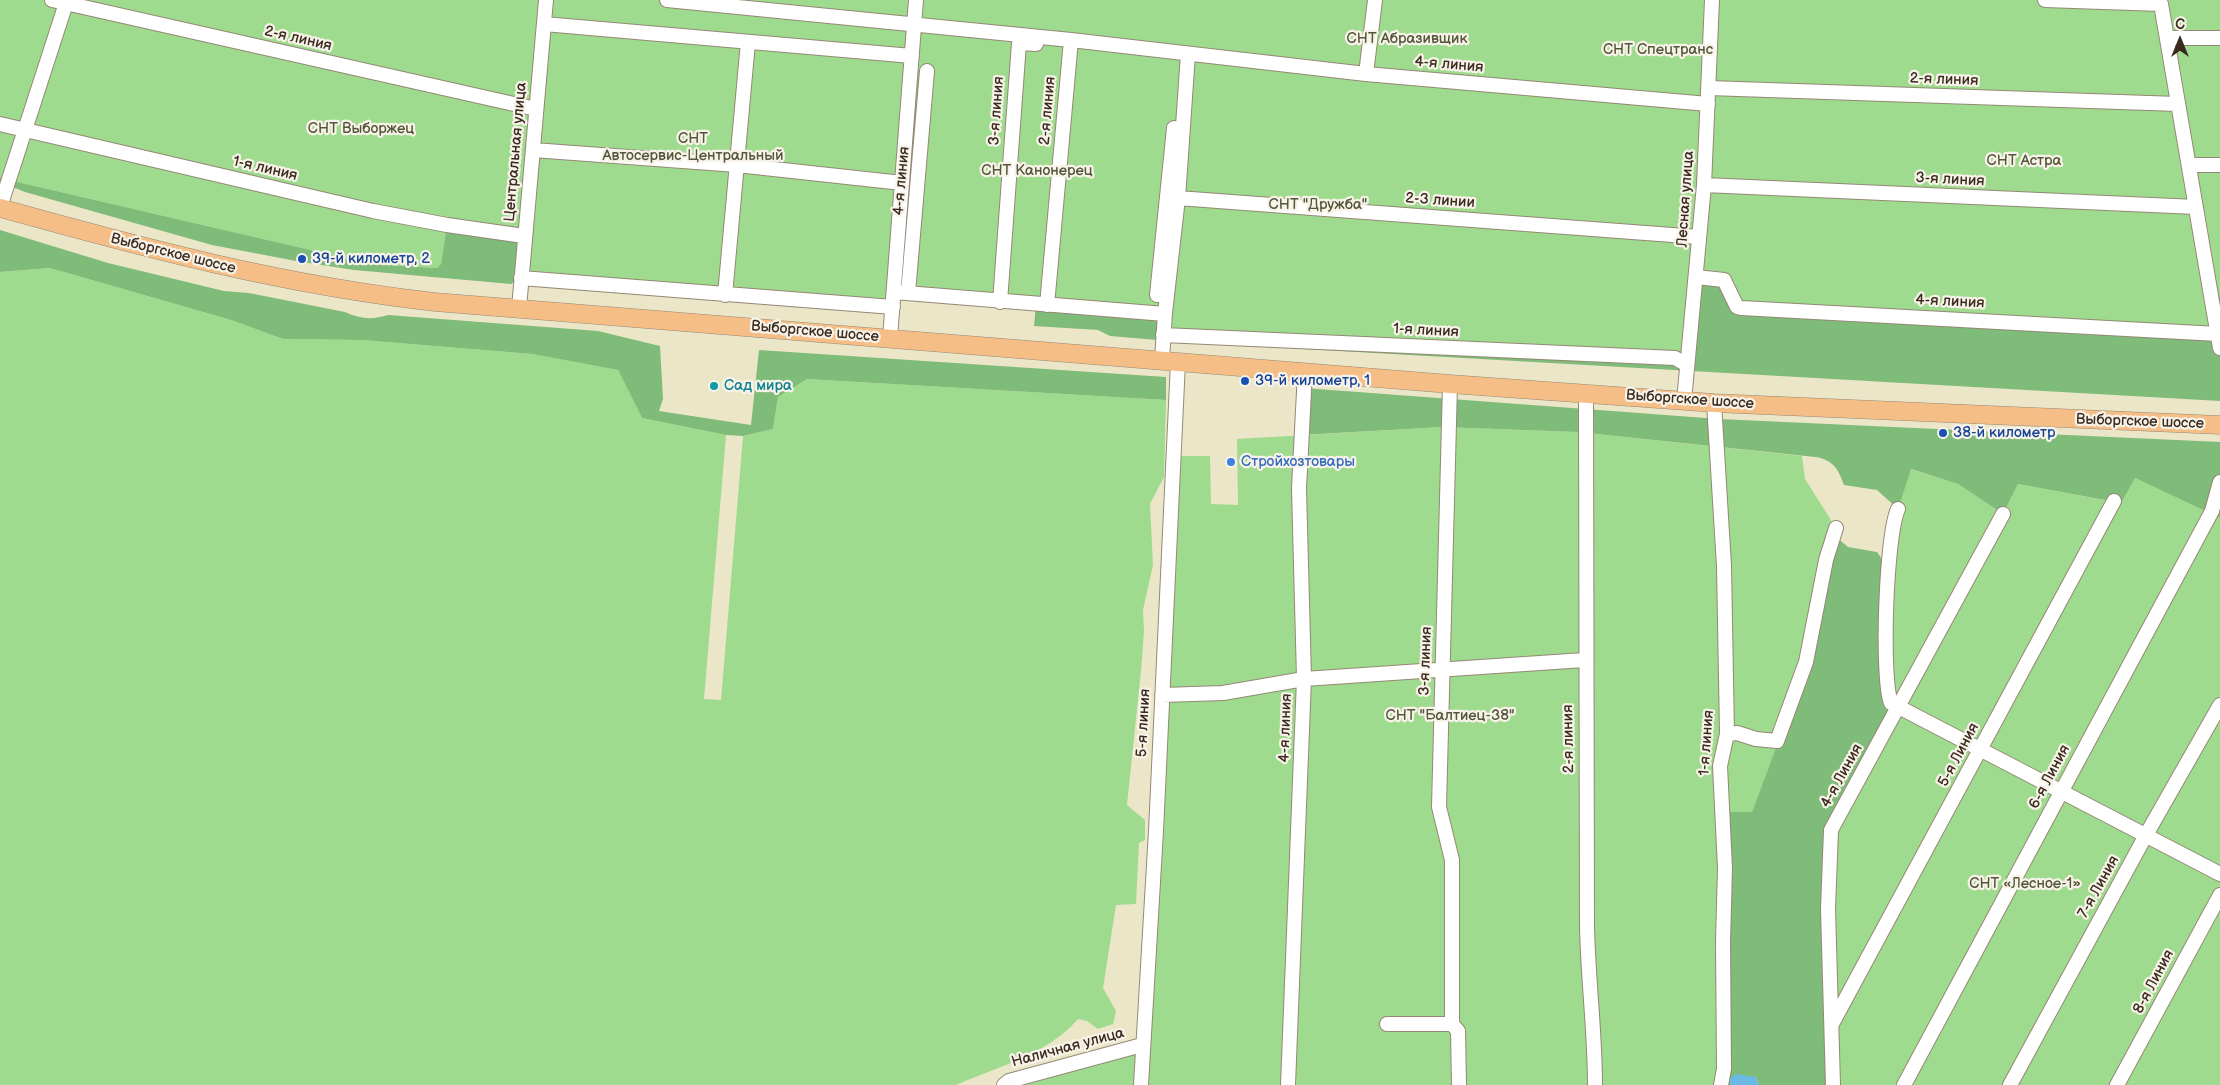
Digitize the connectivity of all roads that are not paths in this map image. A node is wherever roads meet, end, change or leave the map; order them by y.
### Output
1 (52, 0) edge
2 (546, 0) edge
3 (667, 0) edge
4 (916, 0) edge
5 (1375, 0) edge
6 (1712, 0) edge
7 (2045, 0) edge
8 (67, 2) edge
9 (751, 4) edge
10 (544, 24) junction
11 (914, 25) junction
12 (2167, 38) junction
13 (2220, 38) edge
14 (748, 42) junction
15 (1070, 44) junction
16 (1188, 54) junction
17 (912, 56) junction
18 (1143, 58) dead end
19 (927, 70) dead end
20 (1366, 74) junction
21 (1709, 88) junction
22 (1708, 104) junction
23 (2178, 104) junction
24 (536, 109) junction
25 (0, 124) edge
26 (25, 131) junction
27 (533, 150) junction
28 (737, 165) junction
29 (2189, 165) junction
30 (2220, 165) edge
31 (902, 182) junction
32 (1704, 185) junction
33 (1178, 198) junction
34 (2196, 207) junction
35 (0, 208) edge
36 (524, 236) junction
37 (1699, 237) junction
38 (1696, 277) junction
39 (521, 278) junction
40 (901, 293) junction
41 (725, 294) junction
42 (2215, 295) edge
43 (1000, 302) junction
44 (1047, 305) junction
45 (893, 307) junction
46 (519, 308) junction
47 (1160, 314) junction
48 (1163, 335) junction
49 (890, 338) junction
50 (2219, 341) edge
51 (1170, 361) junction
52 (1686, 365) junction
53 (1305, 372) junction
54 (1450, 384) junction
55 (1586, 393) junction
56 (1684, 401) junction
57 (1714, 403) junction
58 (2220, 425) edge
59 (2220, 482) edge
60 (2114, 501) dead end
61 (1898, 509) dead end
62 (2003, 514) dead end
63 (1836, 528) dead end
64 (1584, 660) junction
65 (1442, 670) junction
66 (1304, 679) junction
67 (1162, 695) junction
68 (2220, 705) edge
69 (1898, 707) junction
70 (1728, 734) junction
71 (1980, 750) junction
72 (2062, 790) junction
73 (2146, 835) junction
74 (2220, 874) edge
75 (2220, 895) edge
76 (1387, 1024) dead end
77 (1452, 1024) junction
78 (1832, 1025) junction
79 (1142, 1045) junction
80 (1007, 1084) edge
81 (1141, 1085) edge
82 (1288, 1085) edge
83 (1459, 1085) edge
84 (1595, 1085) edge
85 (1721, 1085) edge
86 (1833, 1085) edge
87 (1904, 1085) edge
88 (2010, 1085) edge
89 (2117, 1085) edge

1 - 8 street, 2-я линия
2 - 10 street, Центральная улица
3 - 9 street
4 - 11 street
5 - 20 street
6 - 21 street, Лесная улица
7 - 12 street
8 - 24 street, 2-я линия
8 - 26 street
9 - 11 street
10 - 14 street
10 - 24 street, Центральная улица
11 - 15 street
11 - 17 street
12 - 13 street
12 - 23 street
14 - 17 street
14 - 28 street
15 - 16 street, 4-я линия
15 - 43 street, 3-я линия
15 - 44 street, 2-я линия
16 - 20 street, 4-я линия
16 - 33 street
17 - 31 street
18 - 47 street
19 - 40 street, 4-я линия
20 - 22 street, 4-я линия
21 - 22 street, Лесная улица
21 - 23 street, 2-я линия
22 - 32 street, Лесная улица
23 - 29 street
24 - 27 street, Центральная улица
25 - 26 street, 1-я линия
26 - 35 street
26 - 36 street, 1-я линия
27 - 28 street
27 - 36 street, Центральная улица
28 - 31 street
28 - 41 street
29 - 30 street
29 - 34 street
31 - 40 street
32 - 34 street, 3-я линия
32 - 37 street, Лесная улица
33 - 37 street, 2-3 линии
33 - 47 street
34 - 42 street
35 - 46 main road, Выборгское шоссе
36 - 39 street, Центральная улица
37 - 38 street, Лесная улица
38 - 50 street, 4-я линия
38 - 52 street, Лесная улица
39 - 41 street
39 - 46 street, Центральная улица
40 - 43 street
40 - 45 street
41 - 45 street
42 - 50 street
43 - 44 street
44 - 47 street
45 - 49 street
46 - 49 main road, Выборгское шоссе
47 - 48 street, 5-я линия
48 - 51 street, 5-я линия
48 - 52 street, 1-я линия
49 - 51 main road, Выборгское шоссе
51 - 53 main road, Выборгское шоссе
51 - 67 street, 5-я линия
52 - 56 street, Лесная улица
53 - 54 main road, Выборгское шоссе
53 - 66 street, 4-я линия
54 - 55 main road, Выборгское шоссе
54 - 65 street, 3-я линия
55 - 56 main road, Выборгское шоссе
55 - 64 street, 2-я линия
56 - 57 main road, Выборгское шоссе
57 - 58 main road, Выборгское шоссе
57 - 70 street, 1-я линия
59 - 72 street, 6-я Линия
60 - 71 street, 5-я Линия
61 - 69 street
62 - 69 street, 4-я Линия
63 - 70 street
64 - 65 street
64 - 84 street, 2-я линия
65 - 66 street
65 - 77 street, 3-я линия
66 - 67 street
66 - 82 street, 4-я линия
67 - 79 street, 5-я линия
68 - 73 street, 7-я Линия
69 - 71 street
69 - 78 street, 4-я Линия
70 - 85 street, 1-я линия
71 - 72 street
71 - 78 street, 5-я Линия
72 - 73 street
72 - 87 street, 6-я Линия
73 - 74 street
73 - 88 street, 7-я Линия
75 - 89 street, 8-я Линия
76 - 77 street
77 - 83 street, 3-я линия
78 - 86 street, 4-я Линия
79 - 80 street, Наличная улица
79 - 81 street, 5-я линия

